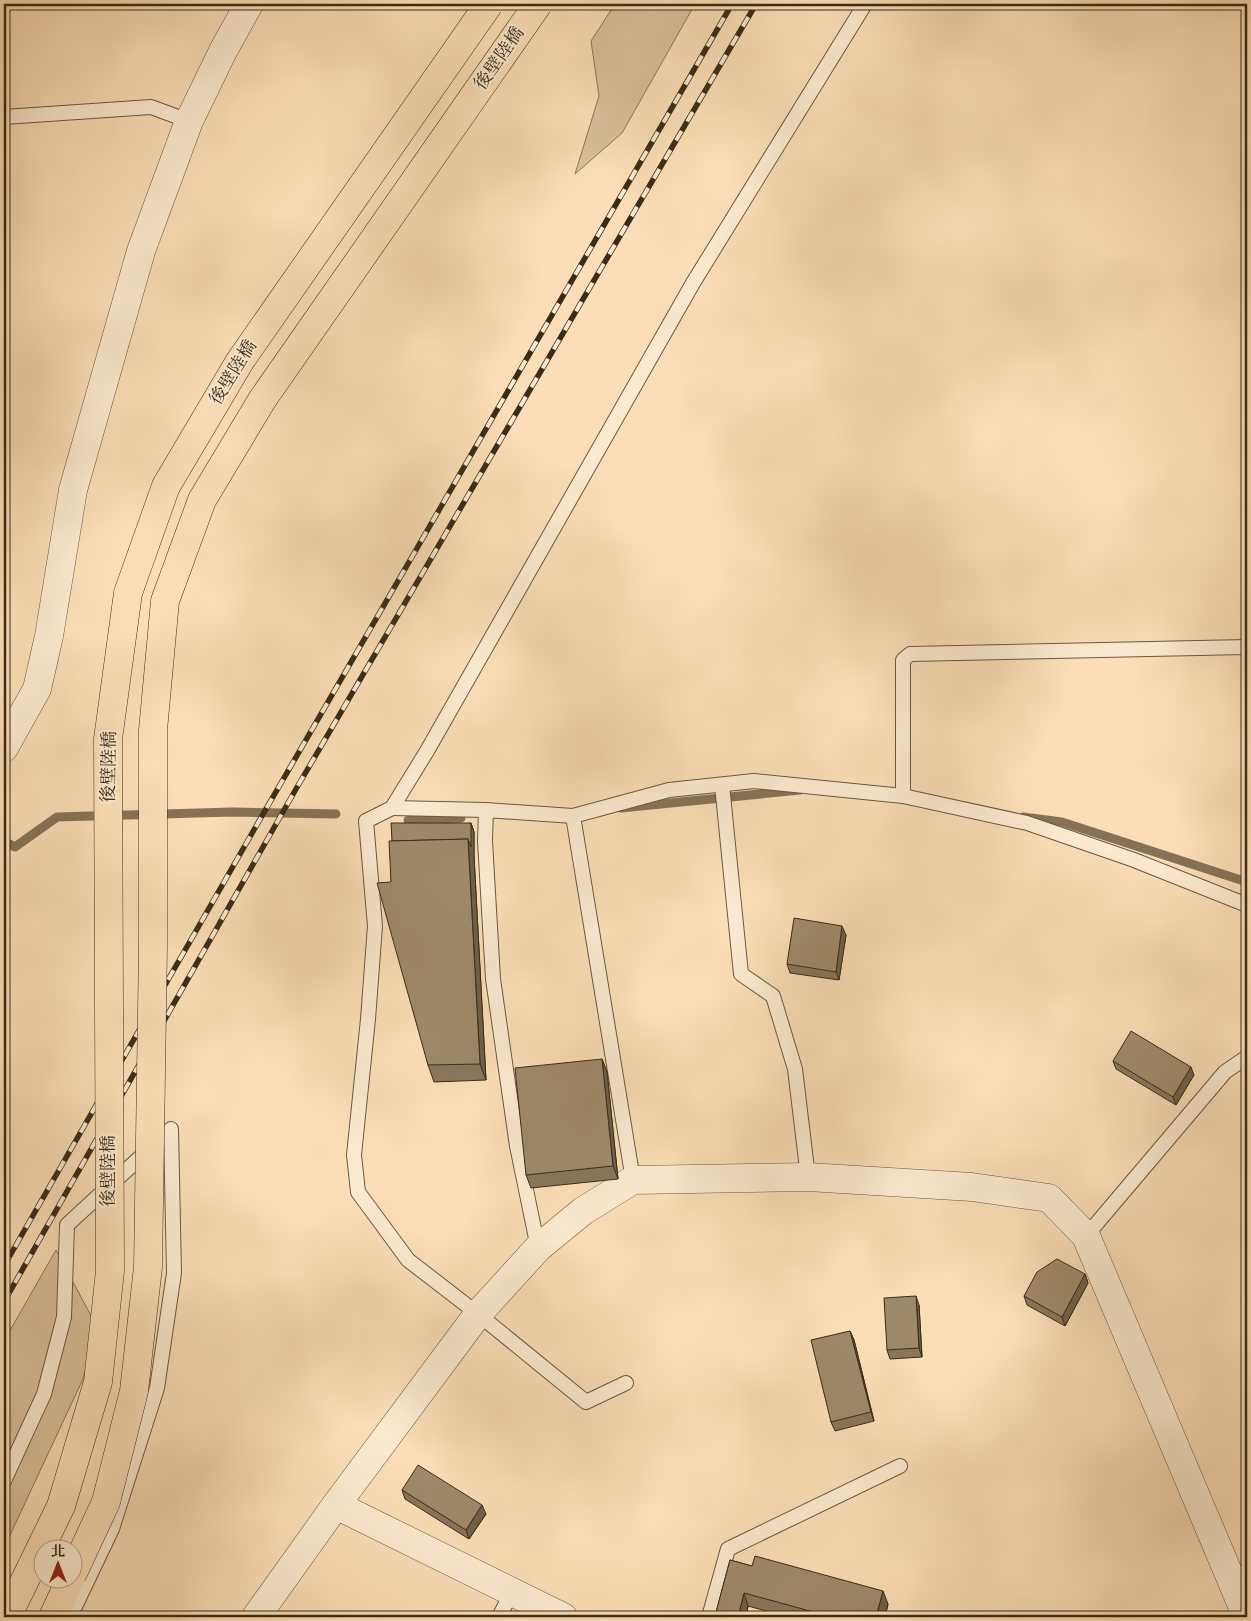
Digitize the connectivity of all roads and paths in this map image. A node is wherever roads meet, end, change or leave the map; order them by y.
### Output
1 (249, 4) edge
2 (490, 4) edge
3 (538, 4) edge
4 (865, 4) edge
5 (4, 117) edge
6 (189, 121) junction
7 (1247, 648) edge
8 (4, 748) edge
9 (722, 785) junction
10 (903, 796) junction
11 (392, 808) junction
12 (486, 810) junction
13 (573, 816) junction
14 (1247, 905) edge
15 (1247, 1060) edge
16 (808, 1177) junction
17 (633, 1180) junction
18 (1086, 1236) junction
19 (538, 1248) junction
20 (478, 1314) junction
21 (626, 1383) dead end
22 (900, 1466) dead end
23 (4, 1481) edge
24 (336, 1504) junction
25 (82, 1555) edge
26 (67, 1588) edge
27 (512, 1592) junction
28 (7, 1617) edge
29 (53, 1617) edge
30 (70, 1617) edge
31 (256, 1617) edge
32 (499, 1617) edge
33 (563, 1617) edge
34 (709, 1617) edge
35 (1247, 1617) edge

1 - 6 street
2 - 28 main road, 後壁陸橋, bridge
3 - 25 main road, 後壁陸橋, bridge
4 - 11 lane
5 - 6 lane
6 - 8 street
7 - 10 lane
9 - 10 lane
9 - 13 lane
9 - 16 lane
10 - 14 lane
11 - 12 lane
11 - 20 lane
12 - 13 lane
12 - 19 lane
13 - 17 lane
15 - 18 lane
16 - 17 street
16 - 18 street
17 - 19 street
18 - 35 street
19 - 20 street
20 - 21 lane
20 - 24 street
22 - 34 lane
23 - 30 lane
24 - 27 street
24 - 31 street
26 - 29 main road, 後壁陸橋
27 - 32 lane
27 - 33 street

